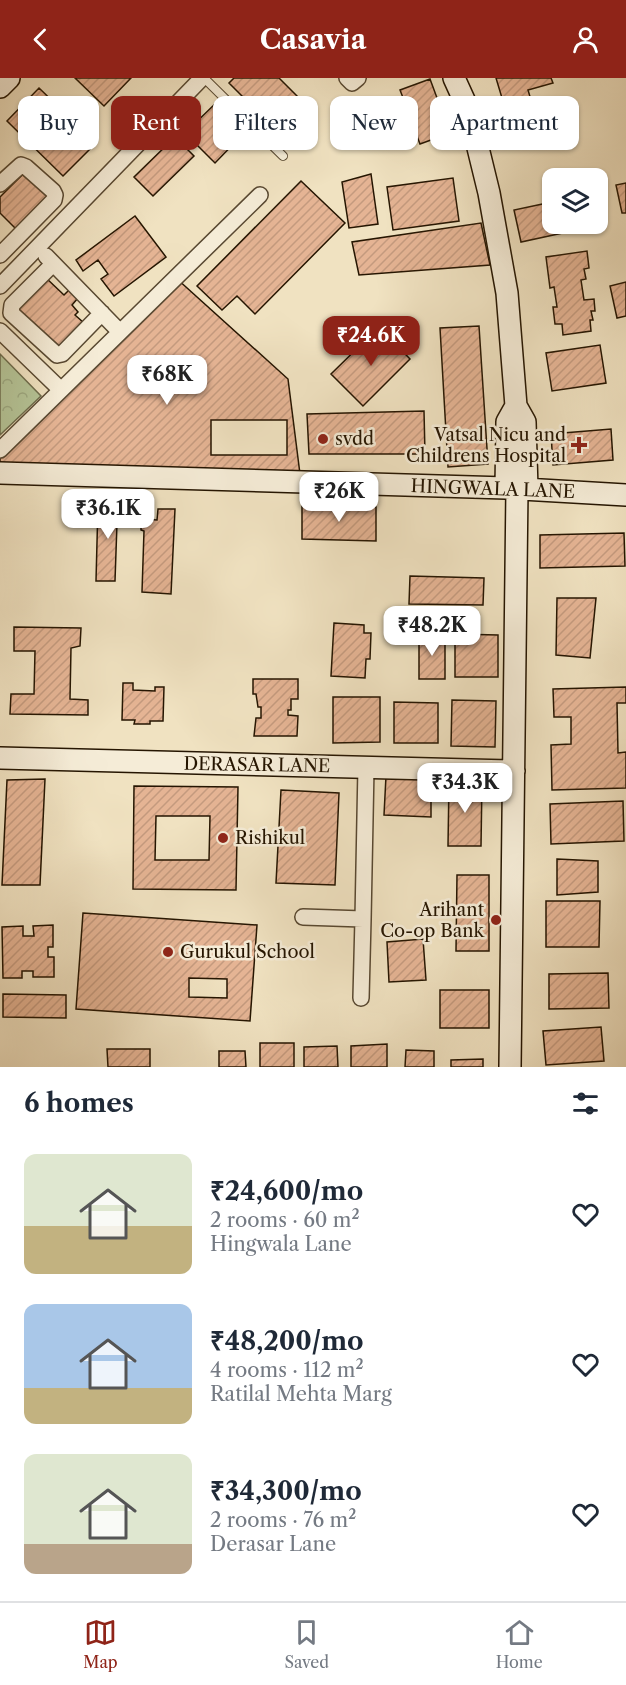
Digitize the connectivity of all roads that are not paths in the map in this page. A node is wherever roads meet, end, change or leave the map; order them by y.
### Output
1 (9, 78) edge
2 (203, 78) edge
3 (347, 78) edge
4 (358, 78) edge
5 (454, 78) edge
6 (0, 87) edge
7 (283, 156) dead end
8 (0, 184) edge
9 (260, 195) dead end
10 (38, 248) junction
11 (1, 254) edge
12 (53, 264) junction
13 (17, 268) junction
14 (0, 286) edge
15 (102, 313) junction
16 (0, 331) edge
17 (120, 332) junction
18 (32, 333) junction
19 (17, 347) junction
20 (61, 390) junction
21 (0, 450) edge
22 (0, 473) edge
23 (516, 489) junction
24 (626, 495) edge
25 (0, 758) edge
26 (366, 767) junction
27 (514, 771) junction
28 (303, 917) dead end
29 (363, 919) junction
30 (361, 998) dead end
31 (510, 1067) edge

1 - 6 street
2 - 7 lane
2 - 10 street
3 - 4 street
5 - 23 street
8 - 11 street
9 - 17 street
10 - 12 street
10 - 13 street
11 - 13 street
12 - 15 street
12 - 18 street
13 - 14 street
15 - 17 street
15 - 18 street
16 - 19 street
17 - 20 street
18 - 19 street
19 - 20 street
20 - 21 street
22 - 23 street, HINGWALA LANE
23 - 24 street, HINGWALA LANE
23 - 27 street
25 - 26 street, DERASAR LANE
26 - 27 street, DERASAR LANE
26 - 29 street
27 - 31 street
28 - 29 street
29 - 30 street

